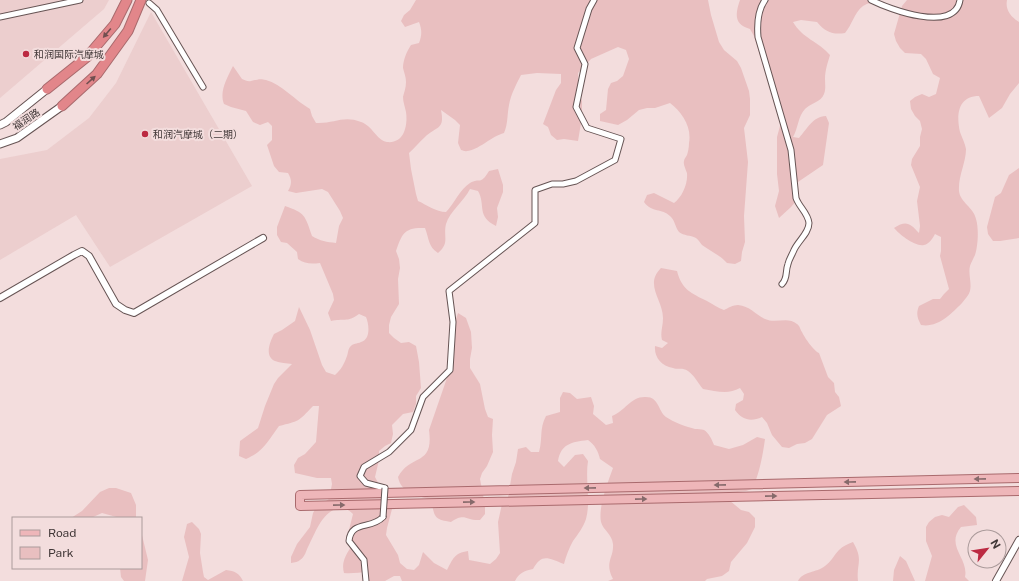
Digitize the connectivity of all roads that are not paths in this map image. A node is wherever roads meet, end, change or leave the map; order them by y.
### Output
1 (80, 0) edge
2 (127, 0) edge
3 (594, 0) edge
4 (765, 0) edge
5 (871, 0) edge
6 (960, 0) edge
7 (145, 2) edge
8 (0, 17) edge
9 (203, 87) dead end
10 (47, 89) joint
11 (62, 106) joint
12 (0, 125) edge
13 (0, 144) edge
14 (263, 238) dead end
15 (782, 284) dead end
16 (0, 298) edge
17 (1019, 478) edge
18 (1019, 491) edge
19 (1018, 545) edge
20 (366, 581) edge
21 (996, 581) edge

1 - 8 street
2 -> 10 highway
3 - 20 street, bridge
4 - 15 street
5 - 6 street
7 - 9 street
11 -> 7 highway
10 - 12 main road, 福润路
11 - 13 main road, 福润路
14 - 16 street
17 -> 18 main road
19 - 21 street

